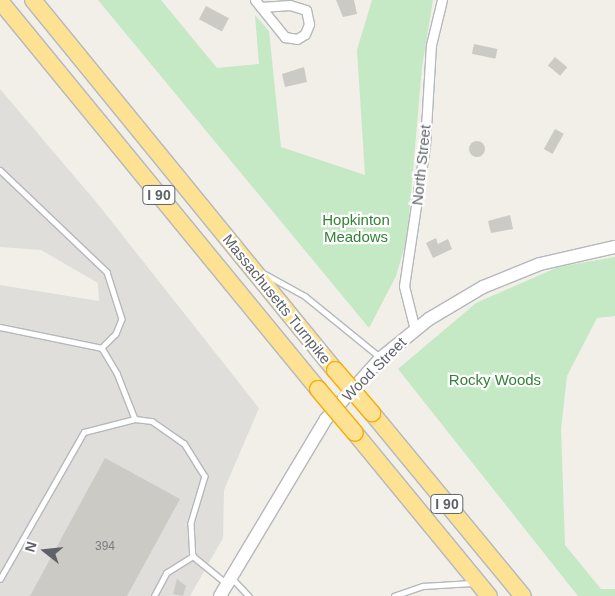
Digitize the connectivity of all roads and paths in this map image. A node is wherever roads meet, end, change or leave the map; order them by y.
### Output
1 (33, 0) edge
2 (442, 0) edge
3 (0, 1) edge
4 (258, 4) edge
5 (0, 170) edge
6 (615, 247) edge
7 (250, 267) junction
8 (0, 326) edge
9 (414, 330) junction
10 (102, 348) junction
11 (381, 358) junction
12 (135, 419) junction
13 (193, 556) junction
14 (2, 570) edge
15 (0, 579) edge
16 (229, 580) junction
17 (478, 583) junction
18 (154, 596) edge
19 (220, 596) edge
20 (249, 596) edge
21 (394, 596) edge
22 (489, 596) edge
23 (523, 596) edge

1 - 7 highway, Massachusetts Turnpike / I 90
2 - 9 street, North Street
3 - 17 highway, Massachusetts Turnpike / I 90, bridge
4 - 4 street
5 - 10 lane
6 - 9 main road, Wood Street
7 - 11 lane
7 - 23 highway, Massachusetts Turnpike / I 90, bridge
8 - 10 lane
9 - 11 main road, Wood Street
10 - 12 lane
11 - 16 main road, Wood Street
12 - 13 lane
12 - 14 lane
13 - 16 lane
13 - 18 lane
14 - 15 lane
16 - 19 main road, Wood Street
16 - 20 lane
17 - 21 lane
17 - 22 highway, Massachusetts Turnpike / I 90

